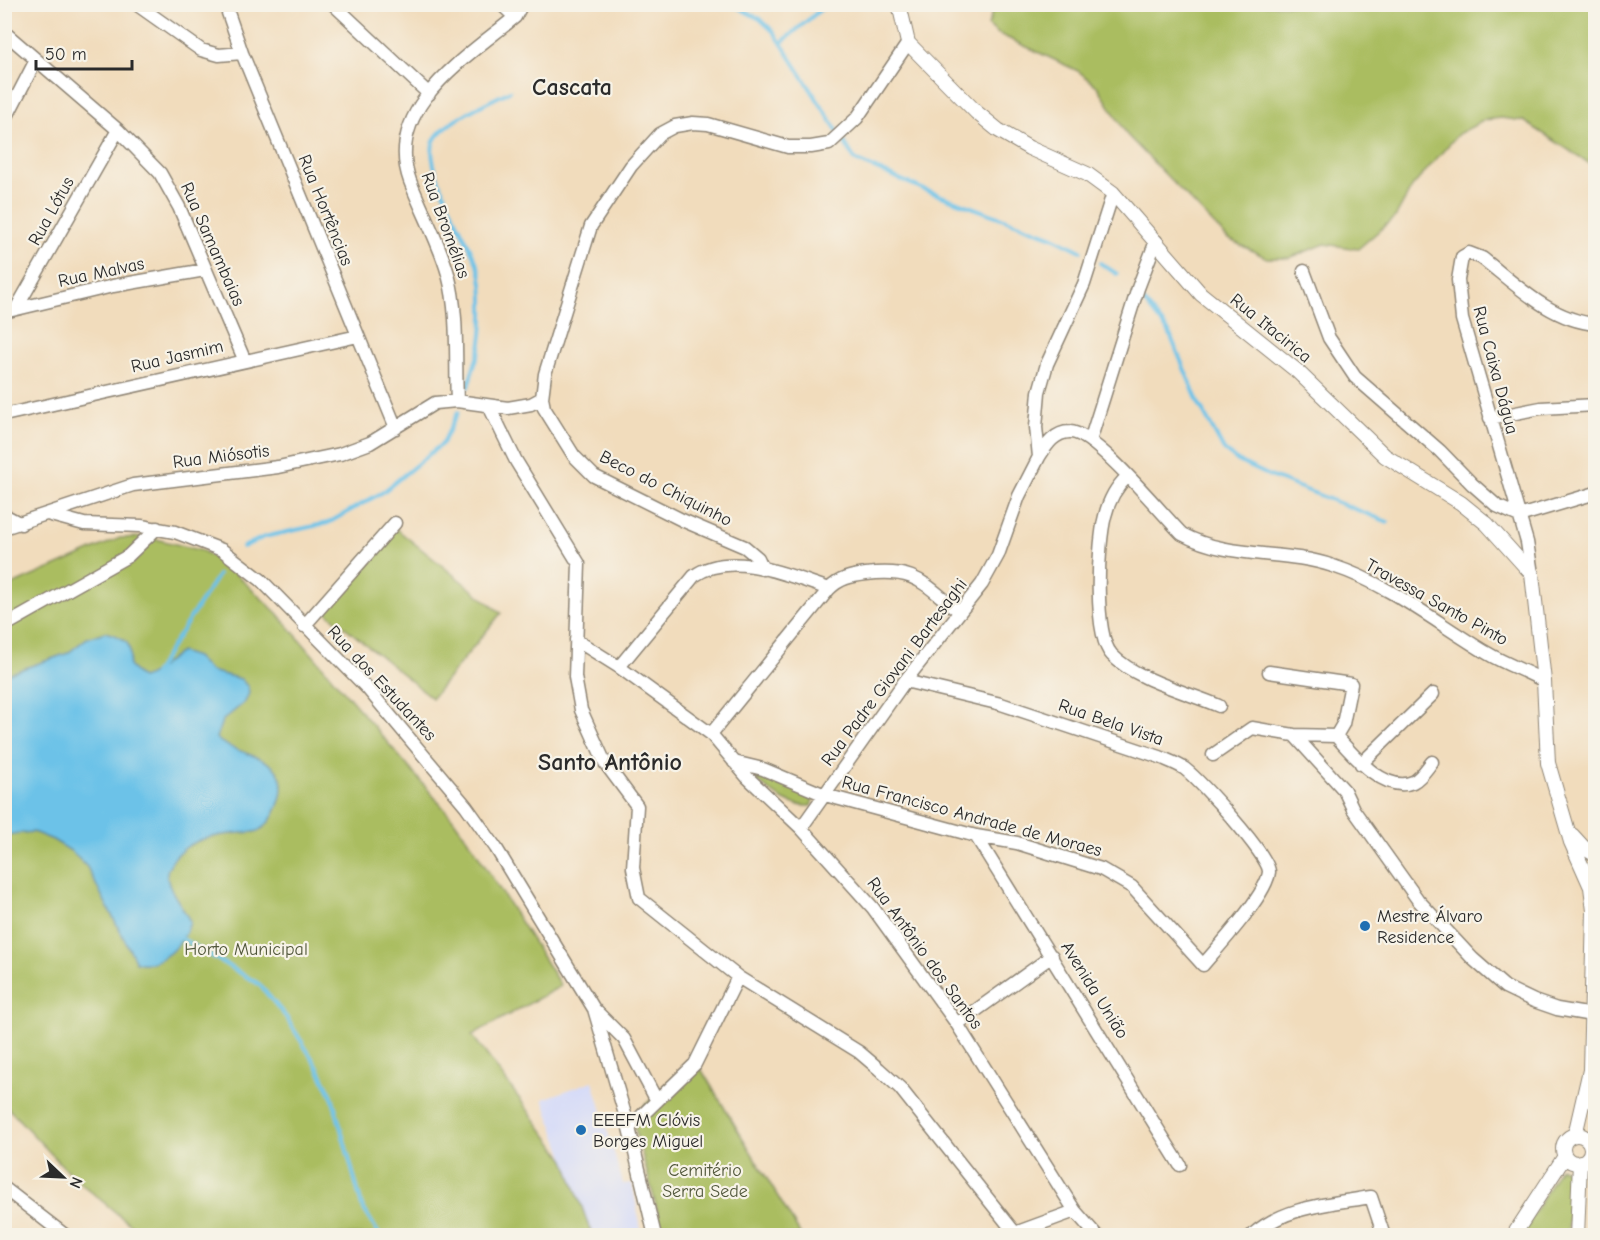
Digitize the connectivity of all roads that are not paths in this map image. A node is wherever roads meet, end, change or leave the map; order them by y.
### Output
1 (136, 4) edge
2 (225, 4) edge
3 (333, 4) edge
4 (501, 4) edge
5 (522, 4) edge
6 (899, 4) edge
7 (514, 17) junction
8 (4, 32) edge
9 (908, 43) junction
10 (242, 53) junction
11 (36, 60) junction
12 (429, 94) junction
13 (4, 122) edge
14 (118, 130) junction
15 (1113, 193) junction
16 (1156, 241) junction
17 (205, 270) junction
18 (1304, 271) dead end
19 (10, 311) edge
20 (1596, 324) edge
21 (358, 336) junction
22 (244, 359) junction
23 (542, 398) junction
24 (457, 401) junction
25 (1596, 405) edge
26 (490, 408) junction
27 (4, 415) edge
28 (1490, 418) junction
29 (396, 428) junction
30 (1090, 441) junction
31 (1039, 457) junction
32 (1127, 477) junction
33 (1596, 493) edge
34 (47, 514) junction
35 (4, 515) edge
36 (1513, 515) junction
37 (395, 523) dead end
38 (21, 524) junction
39 (4, 528) edge
40 (157, 528) junction
41 (763, 569) junction
42 (1532, 574) junction
43 (829, 589) junction
44 (960, 612) junction
45 (4, 626) edge
46 (304, 626) junction
47 (576, 640) junction
48 (620, 667) junction
49 (1269, 672) dead end
50 (905, 681) junction
51 (1544, 681) junction
52 (1433, 694) dead end
53 (1219, 706) dead end
54 (711, 734) junction
55 (1294, 735) junction
56 (1336, 736) junction
57 (1213, 755) dead end
58 (734, 762) junction
59 (1432, 762) dead end
60 (1361, 764) junction
61 (825, 795) junction
62 (801, 828) junction
63 (1568, 831) junction
64 (976, 836) junction
65 (1596, 855) edge
66 (1595, 908) edge
67 (1052, 956) junction
68 (1203, 965) joint
69 (738, 976) junction
70 (594, 1009) junction
71 (1592, 1015) junction
72 (957, 1024) junction
73 (657, 1101) junction
74 (629, 1128) junction
75 (1575, 1135) junction
76 (1592, 1137) edge
77 (1565, 1156) junction
78 (1580, 1162) junction
79 (1180, 1165) dead end
80 (4, 1188) edge
81 (1075, 1211) junction
82 (1014, 1234) edge
83 (66, 1236) edge
84 (655, 1236) edge
85 (1097, 1236) edge
86 (1251, 1236) edge
87 (1384, 1236) edge
88 (1513, 1236) edge
89 (1577, 1236) edge

1 - 10 street
2 - 10 street, Rua Hortências
3 - 12 street
4 - 7 street
5 - 7 street, Rua Bromélias
6 - 9 street
7 - 12 street, Rua Bromélias
8 - 11 street, Rua Samambaias
9 - 15 street, Rua Itacirica
9 - 23 street
10 - 21 street, Rua Hortências
11 - 13 street
11 - 14 street, Rua Samambaias
12 - 24 street, Rua Bromélias
14 - 17 street, Rua Samambaias
14 - 19 street, Rua Lótus
15 - 16 street, Rua Itacirica
15 - 31 street
16 - 30 street
16 - 42 street, Rua Itacirica
17 - 19 street, Rua Malvas
17 - 22 street, Rua Samambaias
18 - 36 street
20 - 28 street, Rua Caixa Dágua
21 - 22 street, Rua Jasmim
21 - 29 street, Rua Hortências
22 - 27 street, Rua Jasmim
23 - 26 street
23 - 41 street, Beco do Chiquinho
24 - 26 street
24 - 29 street
25 - 28 street
26 - 47 street
28 - 36 street, Rua Caixa Dágua
29 - 34 street, Rua Miósotis
30 - 31 street, Travessa Santo Pinto
30 - 32 street, Travessa Santo Pinto
31 - 44 street, Rua Padre Giovani Bartesaghi
32 - 51 street, Travessa Santo Pinto
32 - 53 street
33 - 36 street
34 - 38 street, Rua Miósotis
34 - 40 street, Rua dos Estudantes
35 - 38 street
36 - 42 street, Rua Caixa Dágua
37 - 46 street
38 - 39 street, Rua Miósotis
40 - 45 street
40 - 46 street, Rua dos Estudantes
41 - 43 street
41 - 48 street
42 - 51 street
43 - 44 street
43 - 54 street
44 - 50 street, Rua Padre Giovani Bartesaghi
46 - 70 street, Rua dos Estudantes
47 - 48 street, Rua Antônio dos Santos
47 - 69 street
48 - 54 street, Rua Antônio dos Santos
49 - 56 street
50 - 61 street, Rua Padre Giovani Bartesaghi
50 - 68 street, Rua Bela Vista
51 - 63 street
52 - 60 street
54 - 58 street, Rua Antônio dos Santos
55 - 56 street
55 - 57 street
55 - 71 street
56 - 60 street
58 - 61 street, Rua Francisco Andrade de Moraes
58 - 62 street, Rua Antônio dos Santos
59 - 60 street
61 - 62 street, Rua Padre Giovani Bartesaghi
61 - 64 street, Rua Francisco Andrade de Moraes
62 - 72 street, Rua Antônio dos Santos
63 - 65 street
63 - 66 street
64 - 67 street, Avenida União
64 - 68 street, Rua Francisco Andrade de Moraes
66 - 71 street
67 - 72 street
67 - 79 street, Avenida União
69 - 73 street
69 - 82 street
70 - 73 street, Rua dos Estudantes
70 - 74 street, Rua dos Estudantes
71 - 75 street
72 - 81 street, Rua Antônio dos Santos
73 - 74 street
74 - 84 street, Rua dos Estudantes
75 - 76 street
75 - 77 street
76 - 78 street
77 - 78 street
77 - 88 street
78 - 89 street
80 - 83 street
81 - 82 street
81 - 85 street, Rua Antônio dos Santos
86 - 87 street

